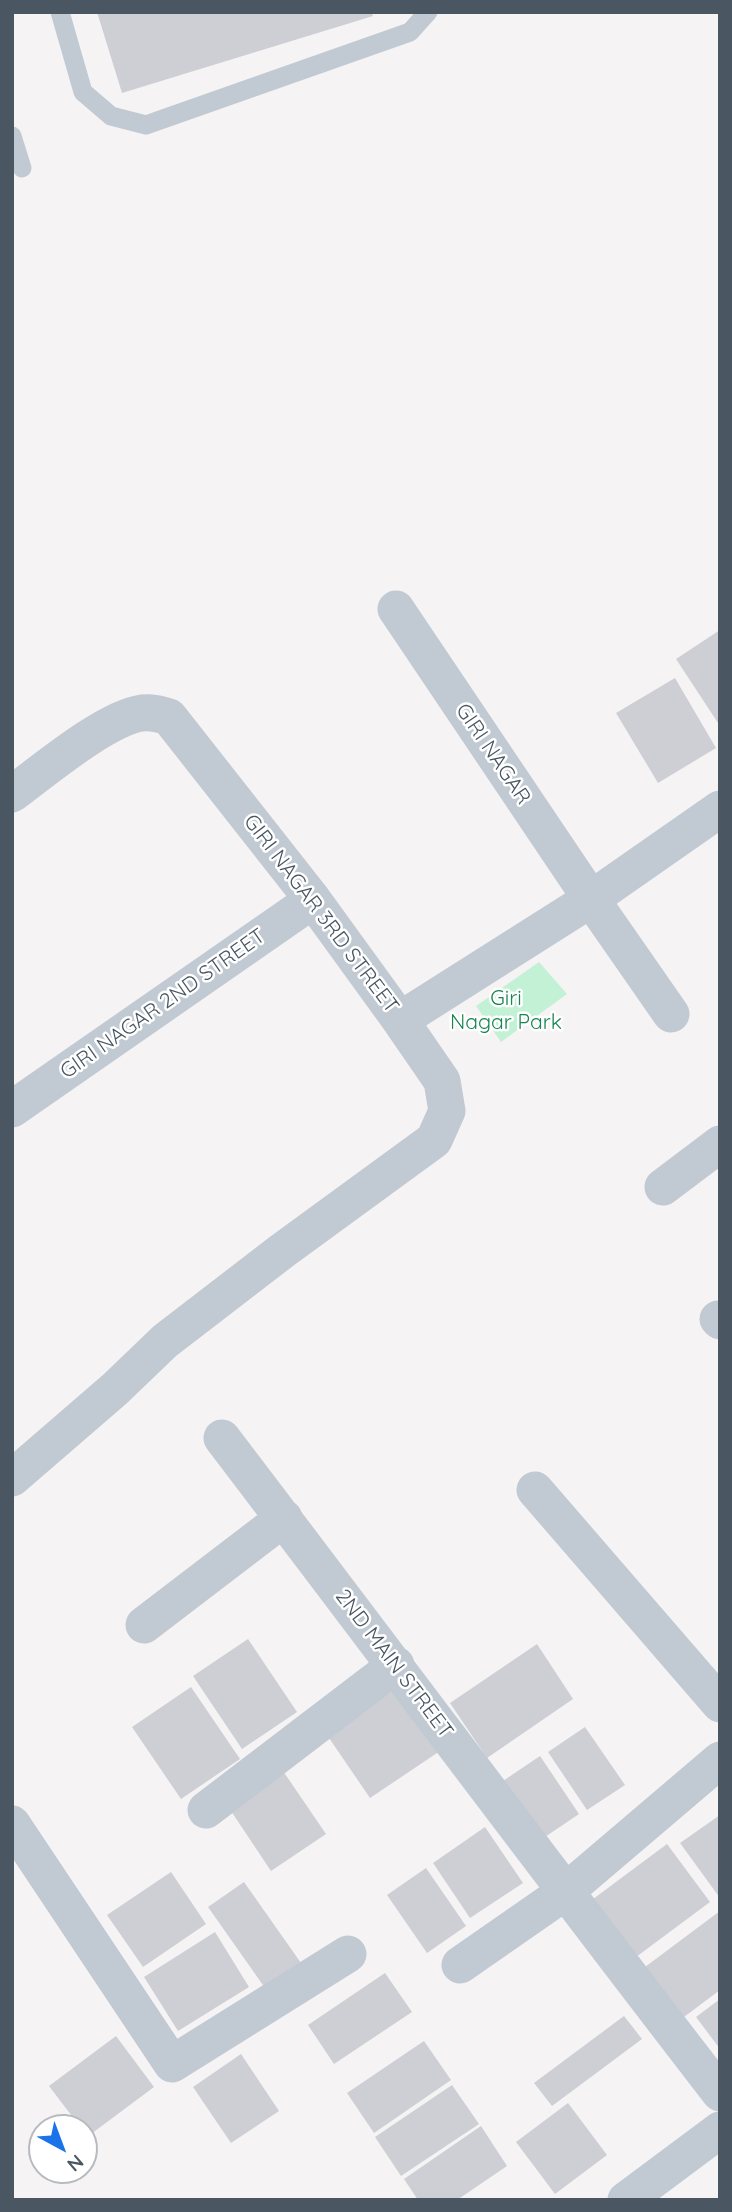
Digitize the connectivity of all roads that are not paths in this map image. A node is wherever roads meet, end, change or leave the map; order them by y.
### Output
1 (60, 12) edge
2 (428, 12) edge
3 (12, 135) edge
4 (22, 168) dead end
5 (396, 610) dead end
6 (12, 794) edge
7 (720, 809) edge
8 (313, 900) junction
9 (591, 900) junction
10 (671, 1014) dead end
11 (400, 1020) junction
12 (12, 1109) edge
13 (720, 1144) edge
14 (663, 1187) dead end
15 (222, 1438) dead end
16 (12, 1478) edge
17 (535, 1490) dead end
18 (284, 1518) junction
19 (144, 1625) dead end
20 (396, 1665) junction
21 (720, 1704) edge
22 (720, 1760) edge
23 (206, 1810) dead end
24 (12, 1824) edge
25 (565, 1892) junction
26 (348, 1954) dead end
27 (460, 1965) dead end
28 (720, 2093) edge
29 (720, 2130) edge
30 (626, 2200) edge

1 - 2 lane
3 - 4 lane
5 - 9 street, GIRI NAGAR
6 - 8 street, GIRI NAGAR 3RD STREET
7 - 9 street, GIRI NAGAR 3RD STREET
8 - 11 street, GIRI NAGAR 3RD STREET
8 - 12 street, GIRI NAGAR 2ND STREET
9 - 10 street, GIRI NAGAR
9 - 11 street, GIRI NAGAR 3RD STREET
11 - 16 street
13 - 14 street
15 - 18 street, 2ND MAIN STREET
17 - 21 street
18 - 19 street
18 - 20 street, 2ND MAIN STREET
20 - 23 street
20 - 25 street, 2ND MAIN STREET
22 - 25 street
24 - 26 street
25 - 27 street
25 - 28 street, 2ND MAIN STREET
29 - 30 street

